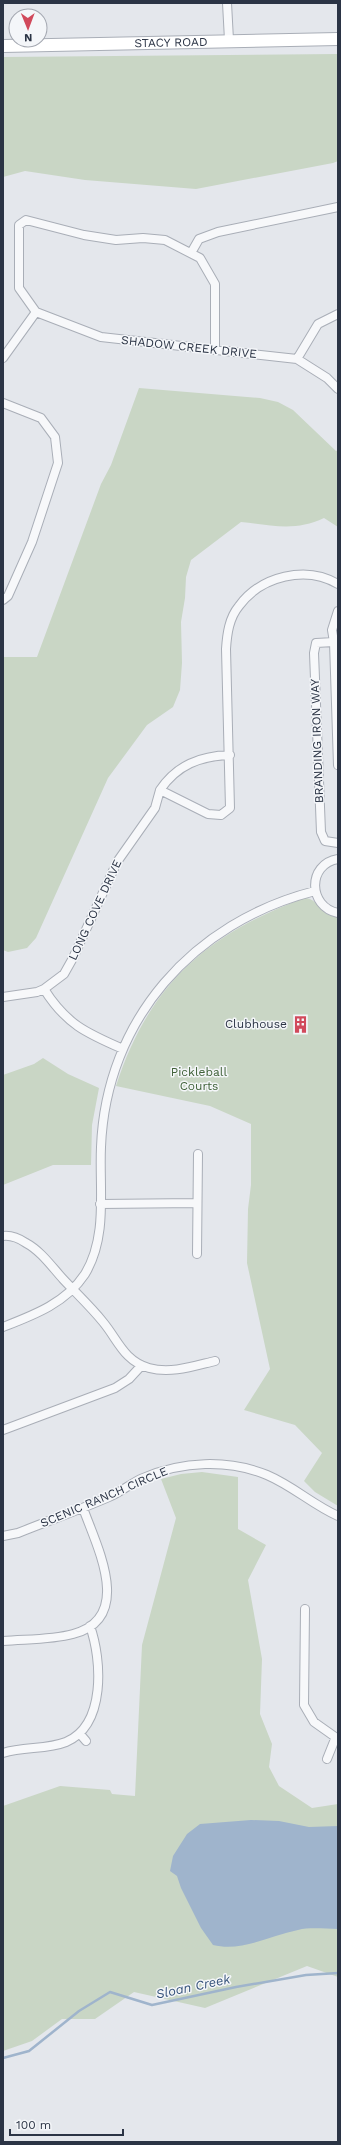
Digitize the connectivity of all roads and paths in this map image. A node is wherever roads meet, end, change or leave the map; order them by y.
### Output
1 (227, 3) edge
2 (338, 39) edge
3 (229, 40) junction
4 (3, 46) edge
5 (338, 207) edge
6 (191, 252) junction
7 (36, 312) junction
8 (338, 314) edge
9 (215, 350) junction
10 (3, 358) edge
11 (297, 359) junction
12 (338, 389) edge
13 (3, 403) edge
14 (338, 584) edge
15 (3, 600) edge
16 (338, 611) edge
17 (336, 640) edge
18 (230, 755) junction
19 (338, 765) edge
20 (160, 790) junction
21 (338, 843) edge
22 (338, 859) edge
23 (315, 891) junction
24 (338, 913) edge
25 (44, 989) junction
26 (3, 997) edge
27 (123, 1049) junction
28 (198, 1154) dead end
29 (100, 1204) junction
30 (197, 1204) junction
31 (3, 1236) edge
32 (197, 1254) dead end
33 (73, 1290) junction
34 (3, 1327) edge
35 (215, 1361) dead end
36 (141, 1366) junction
37 (3, 1430) edge
38 (82, 1508) junction
39 (338, 1516) edge
40 (3, 1536) edge
41 (305, 1609) dead end
42 (90, 1626) junction
43 (3, 1641) edge
44 (80, 1734) junction
45 (336, 1739) edge
46 (86, 1741) dead end
47 (3, 1753) edge
48 (327, 1759) dead end

1 - 3 street
2 - 3 main road, STACY ROAD
3 - 4 main road, STACY ROAD
5 - 6 street
6 - 7 street
6 - 9 street
7 - 9 street, SHADOW CREEK DRIVE
7 - 10 street
8 - 11 street
9 - 11 street, SHADOW CREEK DRIVE
11 - 12 street, SHADOW CREEK DRIVE
13 - 15 street
14 - 18 street
16 - 17 street
17 - 19 street
17 - 21 street, BRANDING IRON WAY
18 - 20 street, LONG COVE DRIVE
18 - 20 street
20 - 25 street, LONG COVE DRIVE
22 - 23 street
23 - 24 street
23 - 27 street
25 - 26 street, LONG COVE DRIVE
25 - 27 street
27 - 29 street
28 - 30 street
29 - 30 street
29 - 33 street
30 - 32 street
31 - 33 street
33 - 34 street
33 - 36 street
35 - 36 street
36 - 37 street
38 - 39 street, SCENIC RANCH CIRCLE
38 - 40 street, SCENIC RANCH CIRCLE
38 - 42 street
41 - 45 street
42 - 43 street
42 - 44 street
44 - 46 street
44 - 47 street
45 - 48 street

